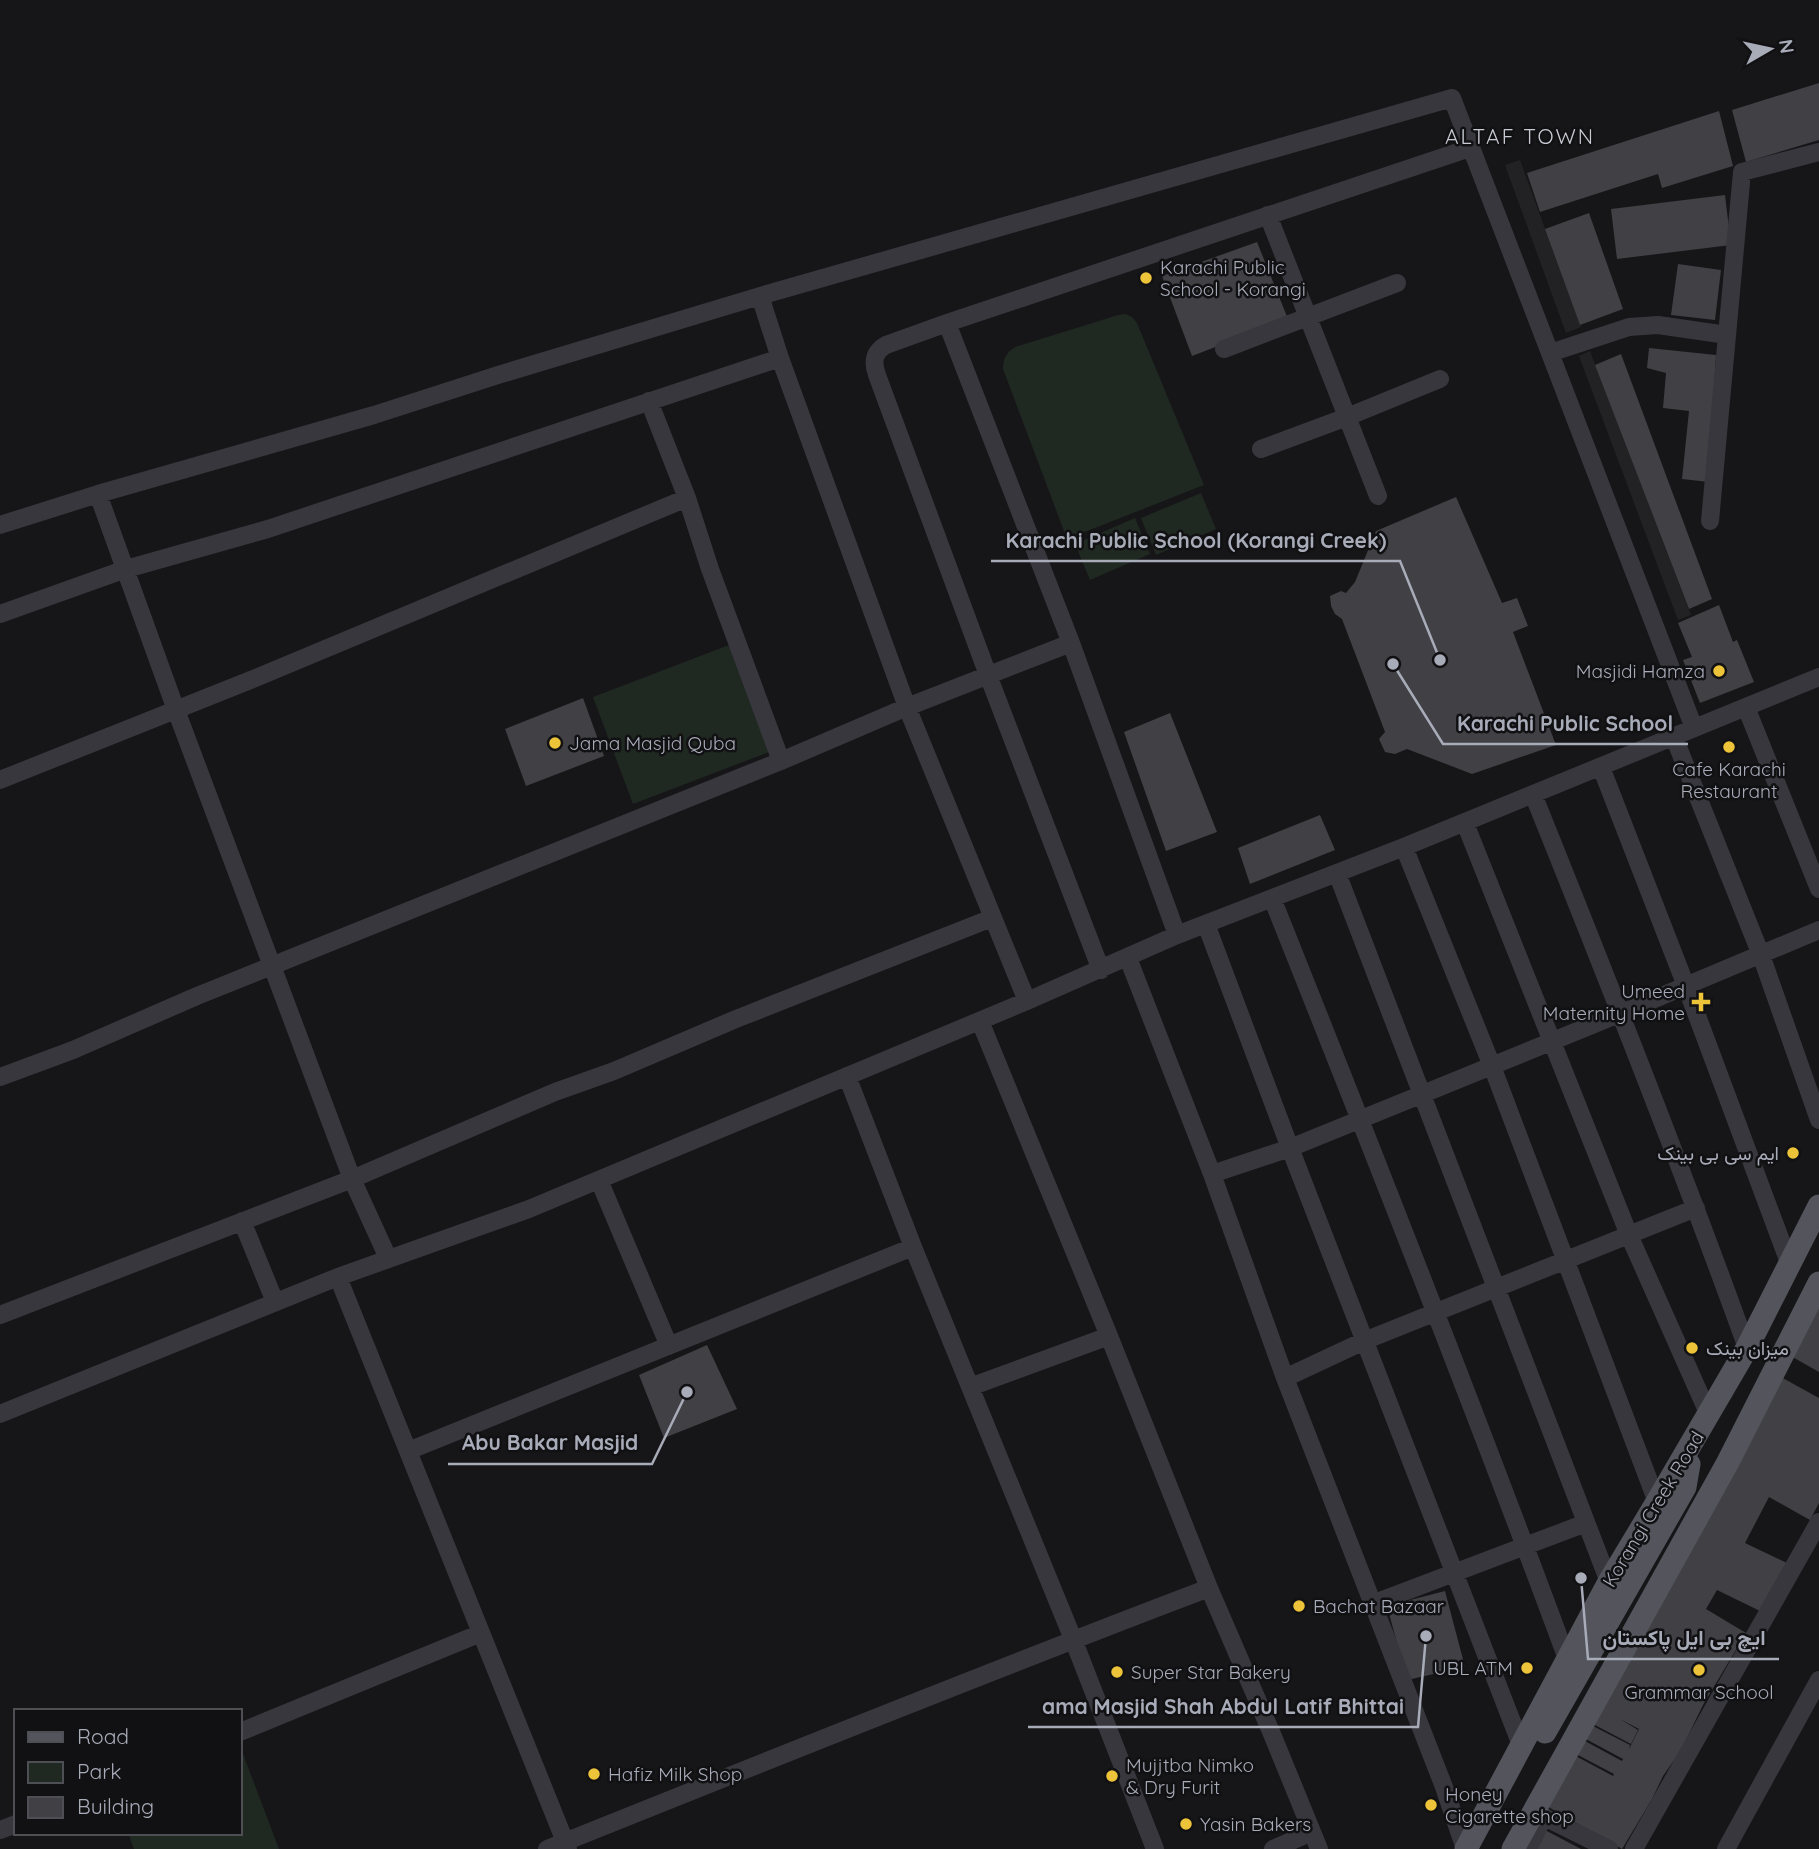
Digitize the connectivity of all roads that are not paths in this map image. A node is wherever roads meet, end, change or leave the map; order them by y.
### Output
1 (1470, 148) junction
2 (1819, 152) edge
3 (1268, 215) junction
4 (1397, 283) dead end
5 (760, 296) junction
6 (1308, 317) junction
7 (947, 323) junction
8 (1727, 335) junction
9 (1224, 349) dead end
10 (1549, 353) junction
11 (780, 358) junction
12 (1440, 379) dead end
13 (649, 401) junction
14 (1347, 417) junction
15 (1261, 449) dead end
16 (98, 494) junction
17 (1378, 496) dead end
18 (687, 498) junction
19 (1710, 521) dead end
20 (0, 525) edge
21 (126, 569) junction
22 (0, 614) edge
23 (1071, 643) junction
24 (988, 675) junction
25 (1819, 677) edge
26 (907, 707) junction
27 (1746, 707) junction
28 (176, 710) junction
29 (1694, 728) junction
30 (1674, 737) junction
31 (781, 761) junction
32 (1601, 767) junction
33 (0, 780) edge
34 (1534, 794) junction
35 (1465, 822) junction
36 (1404, 847) junction
37 (1337, 873) junction
38 (1819, 889) edge
39 (1272, 898) junction
40 (992, 918) junction
41 (1206, 924) junction
42 (1819, 930) edge
43 (1177, 935) junction
44 (1760, 955) junction
45 (1128, 957) junction
46 (274, 966) junction
47 (1101, 970) junction
48 (1686, 986) junction
49 (1027, 1001) junction
50 (1621, 1013) junction
51 (980, 1021) junction
52 (1553, 1041) junction
53 (1492, 1066) junction
54 (846, 1076) junction
55 (0, 1077) edge
56 (1423, 1094) junction
57 (1360, 1119) junction
58 (1819, 1120) edge
59 (1290, 1148) junction
60 (1212, 1174) junction
61 (352, 1179) junction
62 (598, 1180) junction
63 (1819, 1206) edge
64 (1696, 1208) junction
65 (242, 1221) junction
66 (1629, 1235) junction
67 (913, 1247) junction
68 (388, 1258) junction
69 (1566, 1260) junction
70 (1790, 1265) junction
71 (338, 1277) junction
72 (1819, 1283) edge
73 (1497, 1288) junction
74 (275, 1302) junction
75 (1435, 1313) junction
76 (0, 1315) edge
77 (1109, 1336) junction
78 (1364, 1341) junction
79 (669, 1346) junction
80 (1747, 1348) junction
81 (1285, 1377) junction
82 (970, 1387) junction
83 (0, 1414) edge
84 (1709, 1415) junction
85 (1694, 1440) junction
86 (408, 1451) junction
87 (1728, 1462) junction
88 (1685, 1487) junction
89 (1657, 1502) junction
90 (1819, 1522) edge
91 (1586, 1523) junction
92 (1526, 1547) junction
93 (1454, 1574) junction
94 (1609, 1582) junction
95 (1209, 1588) junction
96 (1372, 1605) junction
97 (481, 1633) junction
98 (1073, 1639) junction
99 (1567, 1659) junction
100 (1819, 1679) edge
101 (242, 1731) edge
102 (1521, 1745) junction
103 (1538, 1814) junction
104 (1312, 1832) junction
105 (567, 1845) edge
106 (547, 1849) edge
107 (1155, 1849) edge
108 (1273, 1849) edge
109 (1319, 1849) edge
110 (1466, 1849) edge
111 (1481, 1849) edge
112 (1513, 1849) edge
113 (1528, 1849) edge
114 (1609, 1849) edge
115 (1634, 1849) edge
116 (1726, 1849) edge

1 - 3 street
1 - 5 street
1 - 10 street
2 - 8 street
3 - 6 street
3 - 7 street
4 - 6 street
5 - 11 street
5 - 16 street
6 - 9 street
6 - 14 street
7 - 23 street
7 - 24 street
8 - 10 street
8 - 19 street
10 - 29 street
11 - 13 street
11 - 26 street
12 - 14 street
13 - 18 street
13 - 21 street
14 - 15 street
14 - 17 street
16 - 20 street
16 - 21 street
18 - 28 street
18 - 31 street
21 - 22 street
21 - 28 street
23 - 24 street
23 - 43 street
24 - 26 street
24 - 47 street
25 - 27 street
26 - 31 street
26 - 40 street
27 - 29 street
27 - 38 street
28 - 33 street
28 - 46 street
29 - 30 street
30 - 32 street
30 - 44 street
31 - 46 street
32 - 34 street
32 - 48 street
34 - 35 street
34 - 50 street
35 - 36 street
35 - 52 street
36 - 37 street
36 - 53 street
37 - 39 street
37 - 56 street
39 - 41 street
39 - 57 street
40 - 49 street
40 - 61 street
41 - 43 street
41 - 59 street
42 - 44 street
43 - 45 street
44 - 48 street
44 - 58 street
45 - 47 street
45 - 60 street
46 - 55 street
46 - 61 street
47 - 49 street
48 - 50 street
48 - 70 street
49 - 51 street
50 - 52 street
50 - 64 street
51 - 54 street
51 - 77 street
52 - 53 street
52 - 66 street
53 - 56 street
53 - 69 street
54 - 62 street
54 - 67 street
56 - 57 street
56 - 73 street
57 - 59 street
57 - 75 street
59 - 60 street
59 - 78 street
60 - 81 street
61 - 65 street
61 - 68 street
62 - 68 street
62 - 79 street
63 - 70 main road, Korangi Creek Road
64 - 66 street
64 - 80 street
65 - 74 street
65 - 76 street
66 - 69 street
66 - 84 street
67 - 79 street
67 - 82 street
68 - 71 street
69 - 73 street
69 - 89 street
70 - 80 main road, Korangi Creek Road
71 - 74 street
71 - 86 street
72 - 87 main road, Korangi Creek Road
73 - 75 street
73 - 91 street
74 - 83 street
75 - 78 street
75 - 92 street
77 - 82 street
77 - 95 street
78 - 81 street
78 - 93 street
79 - 86 street
80 - 84 main road, Korangi Creek Road
81 - 96 street
82 - 98 street
84 - 85 main road, Korangi Creek Road
85 - 88 main road
85 - 89 main road, Korangi Creek Road
86 - 97 street
87 - 88 main road
87 - 103 main road, Korangi Creek Road
88 - 111 main road
89 - 94 main road, Korangi Creek Road
90 - 115 street
91 - 92 street
91 - 94 street
92 - 93 street
92 - 99 street
93 - 96 street
93 - 102 street
94 - 99 main road, Korangi Creek Road
95 - 98 street
95 - 104 street
96 - 110 street
97 - 101 street
97 - 105 street
98 - 105 street
98 - 107 street
99 - 102 main road, Korangi Creek Road
100 - 116 street
102 - 110 main road, Korangi Creek Road
103 - 112 main road, Korangi Creek Road
103 - 113 street
103 - 114 street
104 - 108 street
104 - 109 street
105 - 106 street

